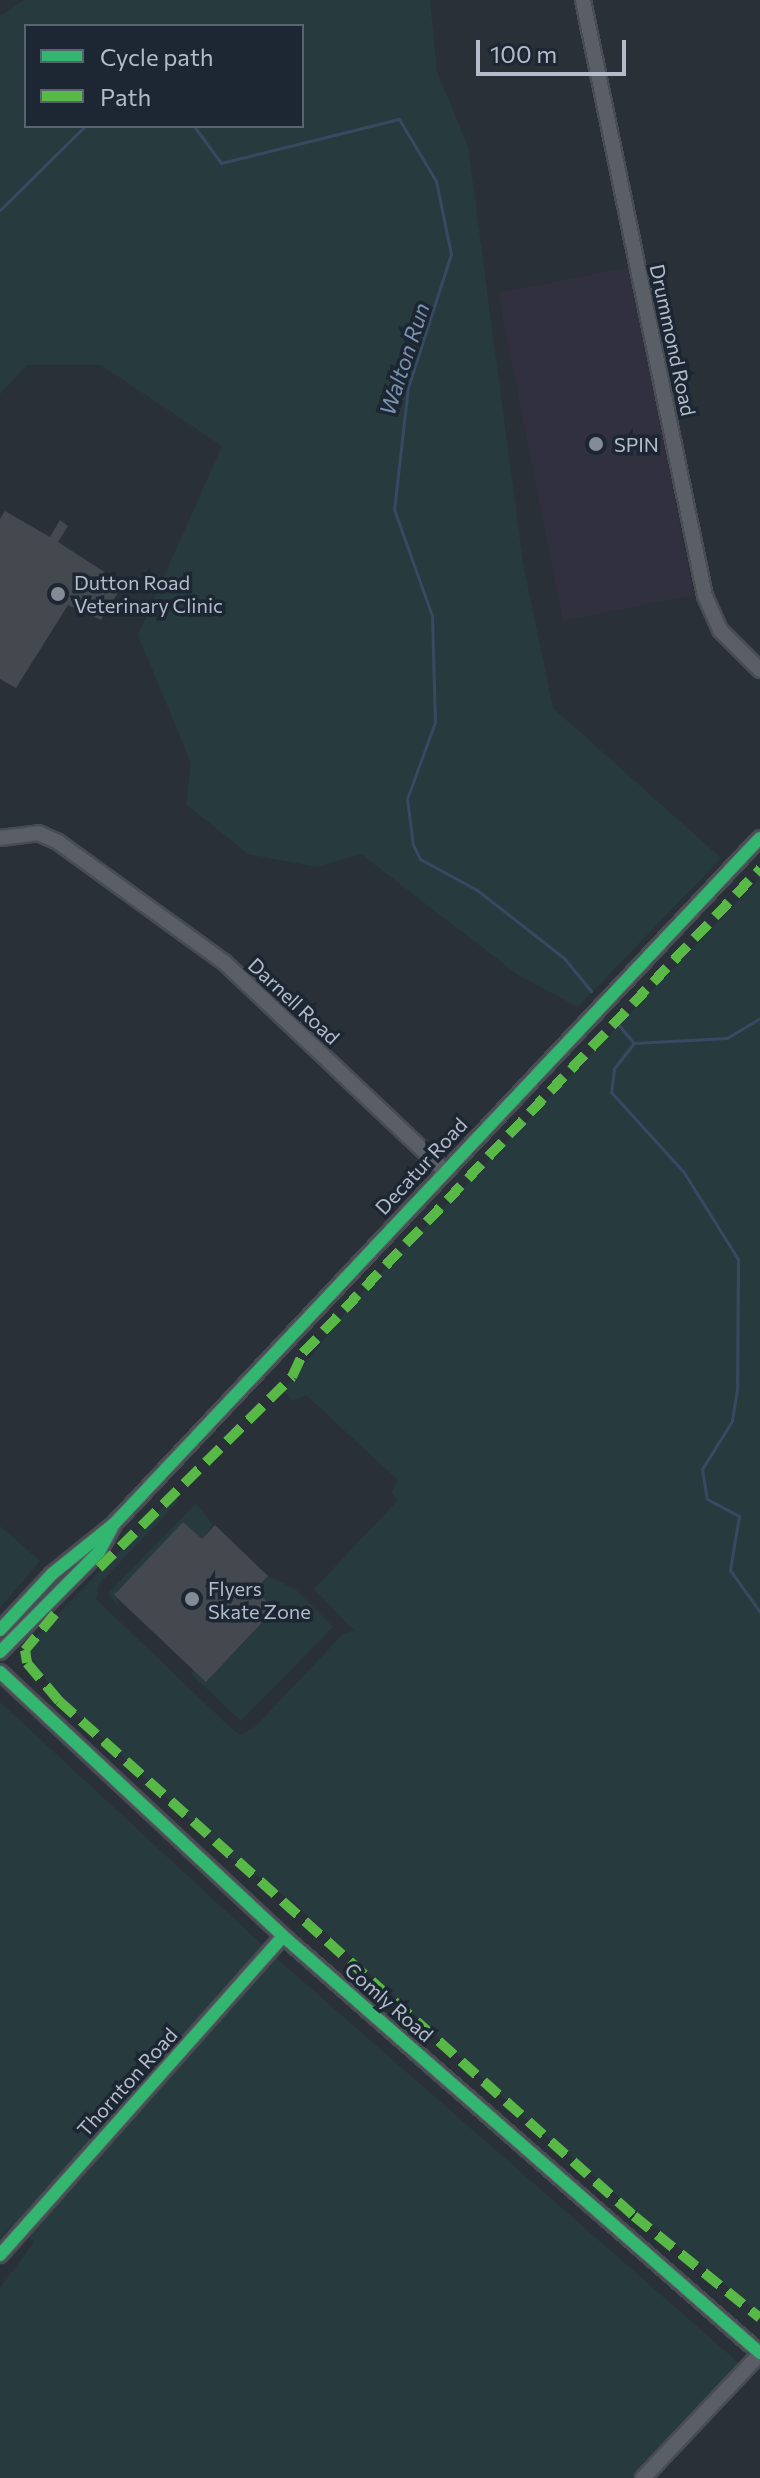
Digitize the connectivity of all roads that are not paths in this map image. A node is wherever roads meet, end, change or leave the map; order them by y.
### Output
1 (583, 0) edge
2 (760, 670) edge
3 (0, 838) edge
4 (760, 838) edge
5 (444, 1170) junction
6 (114, 1524) junction
7 (0, 1630) edge
8 (0, 1652) edge
9 (0, 1672) edge
10 (283, 1936) junction
11 (0, 2255) edge
12 (760, 2354) edge
13 (643, 2478) edge

1 - 2 street, Drummond Road
3 - 5 street, Darnell Road
4 - 5 street, Decatur Road
5 - 6 street, Decatur Road
6 - 7 street, Decatur Road
6 - 8 street, Decatur Road
9 - 10 street, Comly Road
10 - 11 street, Thornton Road
10 - 12 street, Comly Road
12 - 13 street

